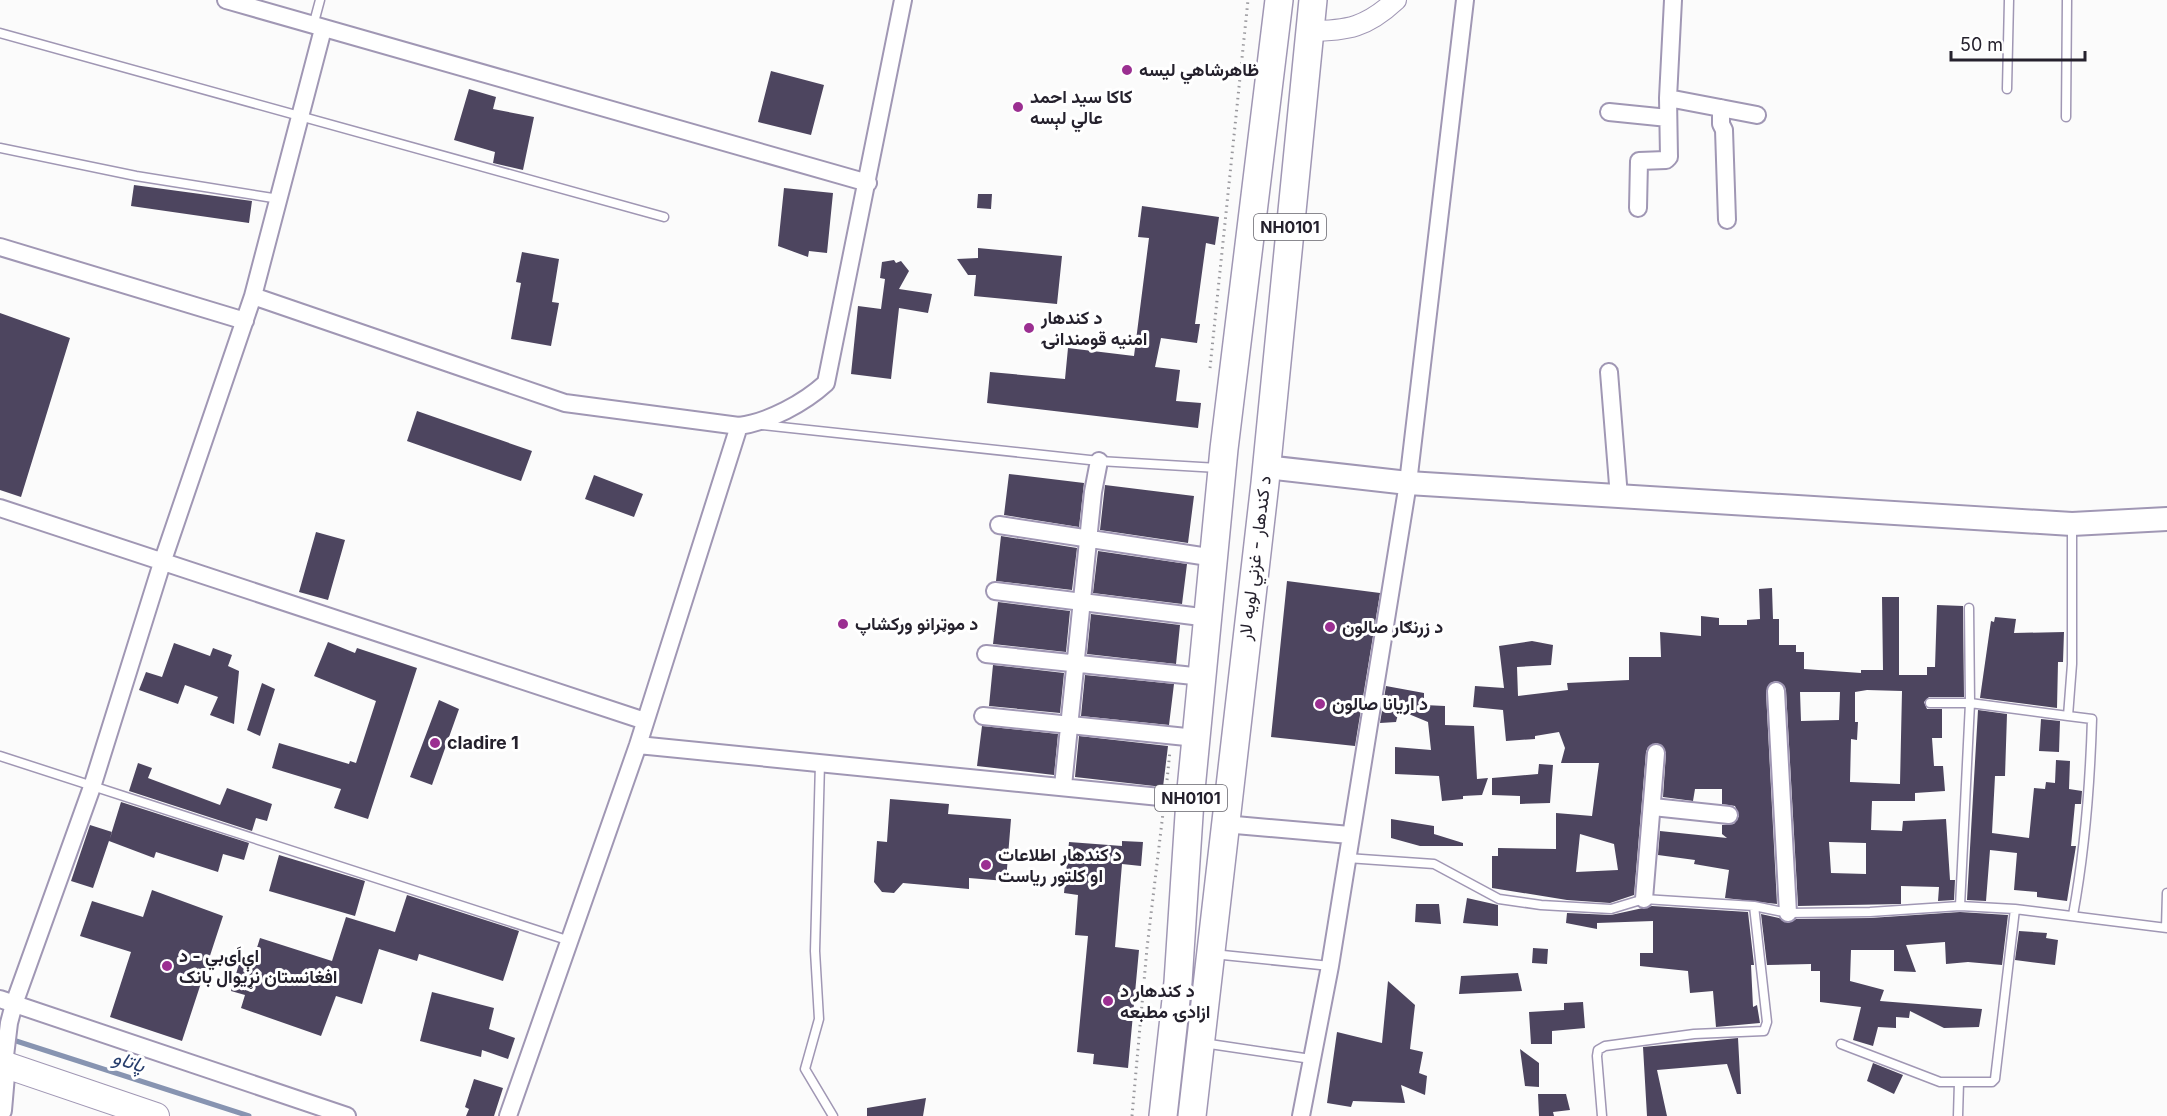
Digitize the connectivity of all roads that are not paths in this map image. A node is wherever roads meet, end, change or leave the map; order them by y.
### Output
1 (226, 0) edge
2 (320, 0) edge
3 (903, 0) edge
4 (1279, 0) edge
5 (1313, 0) edge
6 (1396, 0) edge
7 (1465, 0) edge
8 (1673, 0) edge
9 (2009, 0) edge
10 (2067, 0) edge
11 (318, 27) junction
12 (1309, 31) junction
13 (0, 33) edge
14 (2007, 89) dead end
15 (1668, 98) junction
16 (1721, 108) junction
17 (1609, 112) dead end
18 (300, 115) junction
19 (1757, 115) dead end
20 (2066, 117) dead end
21 (1668, 118) junction
22 (0, 148) edge
23 (868, 183) junction
24 (279, 199) junction
25 (1638, 208) dead end
26 (664, 217) dead end
27 (1727, 220) dead end
28 (0, 247) edge
29 (253, 296) junction
30 (245, 321) junction
31 (1609, 372) dead end
32 (746, 425) junction
33 (1099, 461) junction
34 (1266, 467) junction
35 (1223, 468) junction
36 (1408, 483) junction
37 (1619, 496) junction
38 (0, 508) edge
39 (2167, 519) edge
40 (2072, 524) junction
41 (999, 525) dead end
42 (1088, 539) junction
43 (1215, 558) junction
44 (162, 563) junction
45 (995, 591) dead end
46 (1082, 602) junction
47 (1969, 608) dead end
48 (1209, 618) junction
49 (986, 654) dead end
50 (1076, 663) junction
51 (1203, 677) junction
52 (1776, 691) dead end
53 (1930, 703) dead end
54 (1970, 703) junction
55 (983, 716) dead end
56 (2068, 716) junction
57 (645, 720) junction
58 (1069, 725) junction
59 (1196, 738) junction
60 (638, 745) junction
61 (1656, 753) dead end
62 (0, 756) edge
63 (820, 763) junction
64 (1063, 786) junction
65 (92, 787) junction
66 (1190, 800) junction
67 (1653, 807) junction
68 (1729, 815) dead end
69 (1224, 824) junction
70 (1350, 835) junction
71 (1346, 858) junction
72 (2167, 893) edge
73 (1644, 899) junction
74 (1754, 906) junction
75 (1960, 906) junction
76 (2015, 909) junction
77 (1788, 913) junction
78 (2073, 915) junction
79 (2167, 928) edge
80 (570, 941) junction
81 (1209, 954) junction
82 (1330, 966) junction
83 (7, 1002) edge
84 (1200, 1043) junction
85 (1841, 1044) dead end
86 (4, 1057) edge
87 (1311, 1059) junction
88 (1959, 1082) junction
89 (0, 1110) edge
90 (156, 1116) edge
91 (347, 1116) edge
92 (508, 1116) edge
93 (832, 1116) edge
94 (1163, 1116) edge
95 (1192, 1116) edge
96 (1301, 1116) edge
97 (1602, 1116) edge
98 (1958, 1116) edge

1 - 11 street
2 - 11 lane
3 - 23 street
4 - 35 highway, NH0101
5 - 12 highway, د کندهار - غزني لويه لار / NH0101
6 - 12 street
7 - 36 street
8 - 15 street
9 - 14 lane
10 - 20 lane
11 - 18 street
11 - 23 street
12 - 34 highway, د کندهار - غزني لويه لار / NH0101
13 - 18 lane
15 - 16 street
15 - 21 street
16 - 19 street
16 - 27 street
17 - 21 street
18 - 24 street
18 - 26 lane
21 - 25 street
22 - 24 lane
23 - 32 street
24 - 29 street
28 - 30 street
29 - 30 street
29 - 32 street
30 - 44 street
31 - 37 street
32 - 33 lane
32 - 57 street
33 - 35 lane
33 - 42 street
34 - 36 main road
34 - 69 highway, د کندهار - غزني لويه لار / NH0101
35 - 43 highway, NH0101
36 - 37 main road
36 - 70 street
37 - 40 main road
38 - 44 street
39 - 40 main road
40 - 56 lane
41 - 42 street
42 - 43 street
42 - 46 street
43 - 48 highway, NH0101
44 - 57 street
44 - 65 street
45 - 46 street
46 - 48 street
46 - 50 street
47 - 54 lane
48 - 51 highway, NH0101
49 - 50 street
50 - 51 street
50 - 58 street
51 - 59 highway, NH0101
52 - 77 street
53 - 54 lane
54 - 56 lane
54 - 75 lane
55 - 58 street
56 - 78 lane
57 - 60 street
58 - 59 street
58 - 64 street
59 - 66 highway, NH0101
60 - 63 street
60 - 80 street
61 - 67 street
62 - 65 lane
63 - 64 street
63 - 93 lane
64 - 66 street
65 - 80 lane
65 - 83 street
66 - 94 highway, NH0101
67 - 68 street
67 - 73 street
69 - 70 street
69 - 81 highway, د کندهار - غزني لويه لار / NH0101
70 - 71 street
71 - 73 lane
71 - 82 street
72 - 79 lane
73 - 74 lane
74 - 77 lane
74 - 97 lane
75 - 76 lane
75 - 77 lane
76 - 78 lane
76 - 88 lane
78 - 79 lane
80 - 92 street
81 - 82 lane
81 - 84 highway, د کندهار - غزني لويه لار / NH0101
82 - 87 street
83 - 86 street
83 - 91 street
84 - 87 lane
84 - 95 highway, د کندهار - غزني لويه لار / NH0101
85 - 88 lane
86 - 89 main road
86 - 90 main road
87 - 96 street
88 - 98 lane

